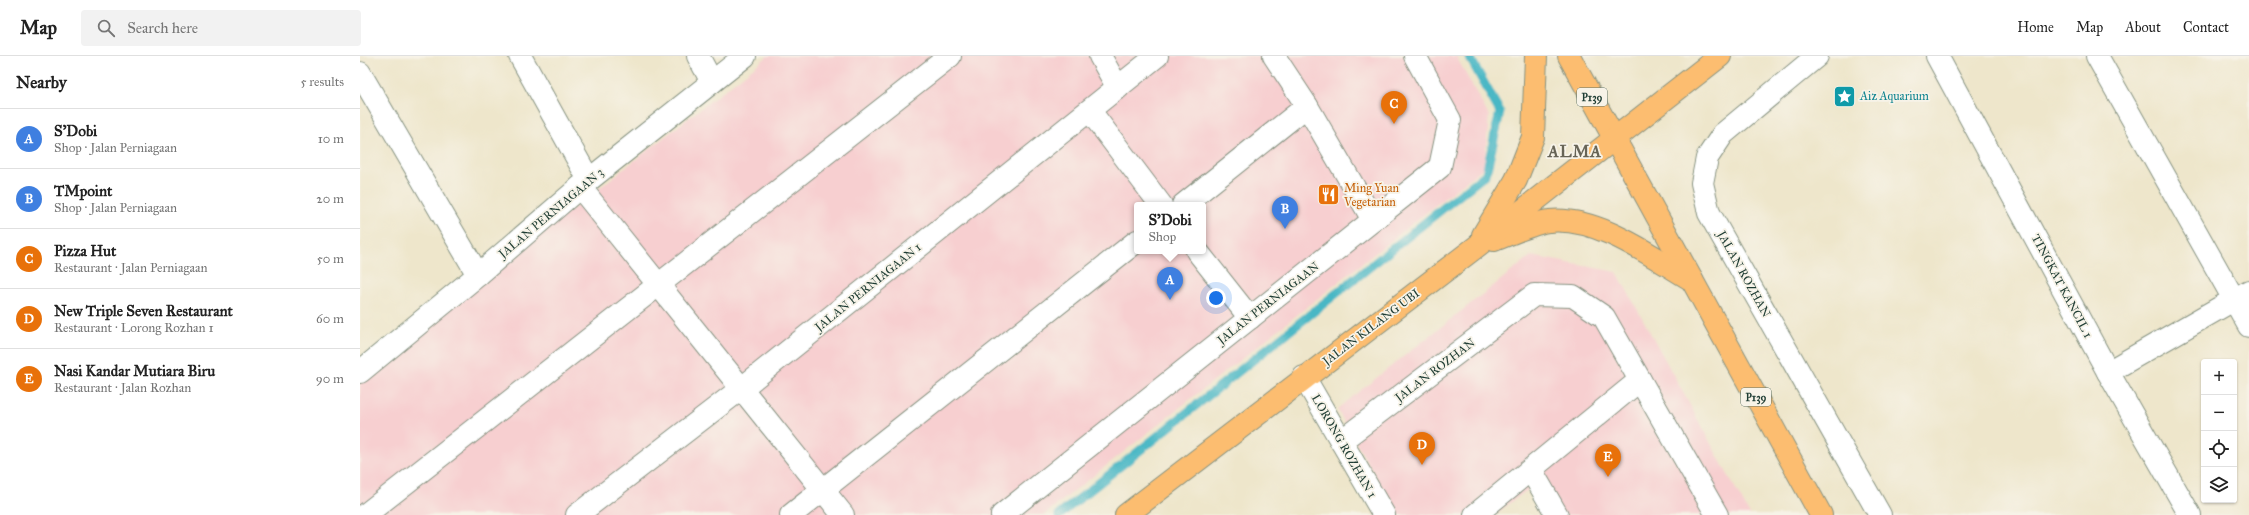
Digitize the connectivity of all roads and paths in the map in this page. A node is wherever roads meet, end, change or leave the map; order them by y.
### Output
1 (520, 56) edge
2 (698, 56) edge
3 (745, 56) edge
4 (950, 56) edge
5 (1100, 56) edge
6 (1157, 56) edge
7 (1274, 56) edge
8 (1415, 56) edge
9 (1536, 56) edge
10 (1569, 56) edge
11 (1720, 56) edge
12 (1818, 56) edge
13 (1937, 56) edge
14 (2097, 56) edge
15 (360, 73) edge
16 (712, 82) junction
17 (1118, 88) junction
18 (1307, 106) junction
19 (1090, 111) junction
20 (1615, 137) junction
21 (584, 183) junction
22 (1159, 202) edge
23 (1187, 202) edge
24 (1373, 220) junction
25 (1134, 243) edge
26 (1476, 247) junction
27 (1199, 254) edge
28 (478, 275) junction
29 (1692, 280) junction
30 (659, 285) junction
31 (2242, 295) edge
32 (1250, 318) junction
33 (2249, 326) edge
34 (360, 372) edge
35 (2108, 372) junction
36 (1304, 377) junction
37 (1640, 380) junction
38 (742, 388) junction
39 (1341, 440) junction
40 (1531, 470) junction
41 (823, 490) junction
42 (365, 515) edge
43 (577, 515) edge
44 (791, 515) edge
45 (843, 515) edge
46 (1002, 515) edge
47 (1126, 515) edge
48 (1384, 515) edge
49 (1475, 515) edge
50 (1557, 515) edge
51 (1717, 515) edge
52 (1821, 515) edge
53 (1880, 515) edge
54 (2190, 515) edge

1 - 21 street
2 - 16 street
3 - 16 street, JALAN PERNIAGAAN 3
4 - 30 street
5 - 17 street
6 - 17 street, JALAN PERNIAGAAN 1
7 - 18 street
8 - 24 street, JALAN PERNIAGAAN
9 - 26 main road
10 - 20 main road, P139
11 - 20 main road, JALAN KILANG UBI
12 - 53 street, JALAN ROZHAN
13 - 35 street, TINGKAT KANCIL 1
14 - 31 street
15 - 28 street
16 - 21 street, JALAN PERNIAGAAN 3
17 - 19 street, JALAN PERNIAGAAN 1
18 - 23 street
18 - 24 street
19 - 22 street
19 - 38 street, JALAN PERNIAGAAN 1
20 - 26 main road, JALAN KILANG UBI
20 - 29 main road, P139
21 - 28 street, JALAN PERNIAGAAN 3
21 - 30 street
24 - 32 street, JALAN PERNIAGAAN
25 - 41 street
26 - 29 main road
26 - 36 main road, JALAN KILANG UBI
27 - 32 street
28 - 34 street, JALAN PERNIAGAAN 3
29 - 52 main road, P139
30 - 38 street
30 - 42 street
31 - 33 street
31 - 35 street
32 - 46 street, JALAN PERNIAGAAN
35 - 54 street, TINGKAT KANCIL 1
36 - 39 street, LORONG ROZHAN 1
36 - 47 main road, JALAN KILANG UBI
37 - 39 street, JALAN ROZHAN
37 - 40 street
37 - 51 street, JALAN ROZHAN
38 - 41 street
38 - 43 street, JALAN PERNIAGAAN 1
39 - 48 street, LORONG ROZHAN 1
40 - 49 street
40 - 50 street
41 - 44 street
41 - 45 street

